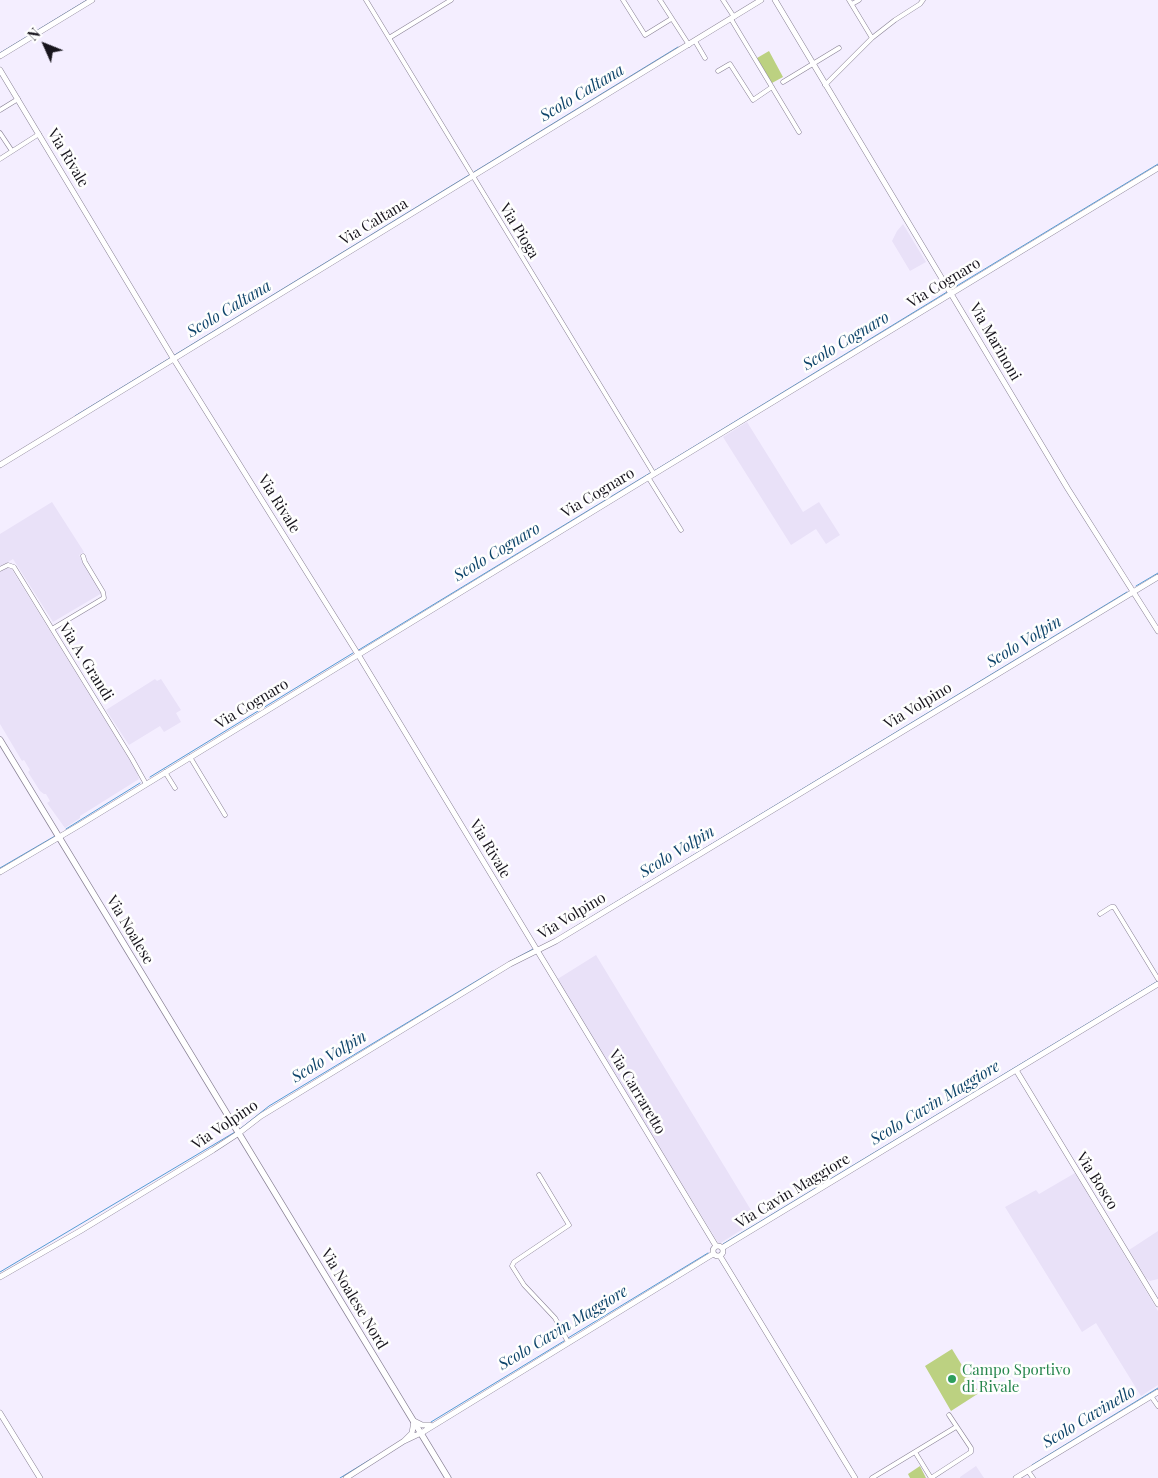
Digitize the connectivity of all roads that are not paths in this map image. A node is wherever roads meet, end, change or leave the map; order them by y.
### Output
1 (92, 0) edge
2 (366, 0) edge
3 (451, 0) edge
4 (623, 0) edge
5 (660, 0) edge
6 (723, 0) edge
7 (761, 0) edge
8 (775, 0) edge
9 (859, 0) edge
10 (923, 0) edge
11 (850, 2) edge
12 (732, 18) junction
13 (672, 19) junction
14 (389, 38) junction
15 (872, 38) junction
16 (695, 41) junction
17 (688, 45) junction
18 (839, 48) dead end
19 (0, 56) edge
20 (705, 58) dead end
21 (812, 64) junction
22 (0, 70) edge
23 (718, 71) dead end
24 (784, 82) dead end
25 (825, 84) junction
26 (772, 87) junction
27 (18, 99) junction
28 (0, 110) edge
29 (799, 132) dead end
30 (0, 133) edge
31 (39, 134) junction
32 (12, 151) junction
33 (0, 159) edge
34 (1158, 168) edge
35 (472, 177) junction
36 (952, 293) junction
37 (173, 357) junction
38 (0, 465) edge
39 (651, 475) junction
40 (680, 530) dead end
41 (83, 556) dead end
42 (0, 569) edge
43 (1158, 577) edge
44 (1134, 592) junction
45 (52, 629) junction
46 (1158, 631) edge
47 (357, 654) junction
48 (0, 740) edge
49 (190, 757) junction
50 (165, 772) junction
51 (146, 784) junction
52 (175, 788) dead end
53 (225, 815) dead end
54 (59, 837) junction
55 (0, 872) edge
56 (1100, 914) dead end
57 (535, 949) junction
58 (1158, 979) edge
59 (1158, 984) edge
60 (1016, 1070) junction
61 (239, 1133) junction
62 (538, 1175) dead end
63 (716, 1246) junction
64 (722, 1248) junction
65 (713, 1254) junction
66 (720, 1256) junction
67 (0, 1277) edge
68 (1158, 1304) edge
69 (567, 1340) junction
70 (1158, 1392) edge
71 (1151, 1396) junction
72 (1158, 1406) edge
73 (0, 1413) edge
74 (949, 1415) dead end
75 (414, 1421) junction
76 (434, 1424) junction
77 (425, 1426) junction
78 (956, 1427) junction
79 (420, 1432) junction
80 (412, 1433) junction
81 (404, 1441) junction
82 (914, 1452) junction
83 (1028, 1471) junction
84 (40, 1478) edge
85 (346, 1478) edge
86 (448, 1478) edge
87 (855, 1478) edge
88 (872, 1478) edge
89 (931, 1478) edge
90 (1016, 1478) edge
91 (1032, 1478) edge

1 - 19 street
2 - 14 street, Via Pioga
3 - 14 street
4 - 13 street
5 - 13 street
6 - 12 street
7 - 12 street, Via Caltana
8 - 21 street, Via Marinoni
9 - 11 street
10 - 15 street
11 - 15 street
12 - 16 street, Via Caltana
12 - 26 street
13 - 17 street
14 - 35 street, Via Pioga
15 - 25 street
16 - 17 street, Via Caltana
16 - 20 street
17 - 35 street, Via Caltana
18 - 21 street
21 - 24 street
21 - 25 street, Via Marinoni
22 - 27 street, Via Rivale
23 - 26 street
25 - 36 street, Via Marinoni
26 - 29 street
27 - 28 street
27 - 31 street, Via Rivale
30 - 32 street
31 - 32 street
31 - 37 street, Via Rivale
32 - 33 street
34 - 36 street, Via Cognaro
35 - 37 street, Via Caltana
35 - 39 street, Via Pioga
36 - 39 street, Via Cognaro
36 - 44 street, Via Marinoni
37 - 38 street, Via Caltana
37 - 47 street, Via Rivale
39 - 40 street, Via Pioga
39 - 47 street, Via Cognaro
41 - 45 street
42 - 45 street, Via A. Grandi
43 - 44 street, Via Volpino
44 - 46 street, Via Marinoni
44 - 57 street, Via Volpino
45 - 51 street, Via A. Grandi
47 - 49 street, Via Cognaro
47 - 57 street, Via Rivale
48 - 54 main road, Via Noalese
49 - 50 street, Via Cognaro
49 - 53 street
50 - 51 street, Via Cognaro
50 - 52 street
51 - 54 street, Via Cognaro
54 - 55 street, Via Cognaro
54 - 61 main road, Via Noalese
56 - 58 street
57 - 61 street, Via Volpino
57 - 63 street, Via Carraretto
59 - 60 street, Via Cavin Maggiore
60 - 64 street, Via Cavin Maggiore
60 - 68 street, Via Bosco
61 - 67 street, Via Volpino
61 - 75 main road, Via Noalese Nord
62 - 69 street
63 - 64 street
63 - 65 street
64 - 66 street
65 - 66 street
65 - 69 street
66 - 87 street
69 - 76 street
70 - 71 street
71 - 72 street
71 - 83 street
73 - 84 street
74 - 78 street
75 - 77 street
75 - 79 main road, Via Noalese Nord
75 - 80 street
76 - 77 street
76 - 79 street
77 - 79 street
78 - 82 street
78 - 89 street
79 - 80 street
79 - 81 street
79 - 86 main road, Via Noalese Nord
80 - 81 street
81 - 85 street
82 - 88 street
82 - 89 street
83 - 90 street
83 - 91 street

